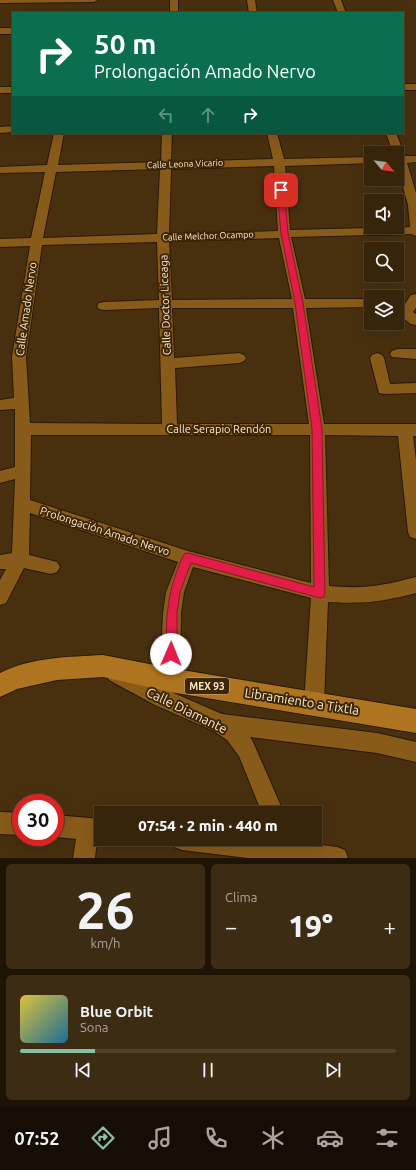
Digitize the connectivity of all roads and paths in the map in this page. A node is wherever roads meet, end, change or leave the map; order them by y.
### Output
1 (94, 0) edge
2 (174, 0) edge
3 (251, 0) edge
4 (337, 0) edge
5 (0, 1) edge
6 (83, 2) edge
7 (174, 12) edge
8 (252, 12) edge
9 (342, 12) edge
10 (0, 31) edge
11 (12, 31) edge
12 (404, 87) edge
13 (416, 87) edge
14 (0, 90) edge
15 (12, 90) edge
16 (0, 130) edge
17 (12, 130) edge
18 (59, 134) edge
19 (167, 134) edge
20 (272, 134) edge
21 (391, 134) edge
22 (395, 146) edge
23 (416, 159) edge
24 (364, 160) edge
25 (404, 160) edge
26 (279, 162) junction
27 (166, 165) junction
28 (52, 168) junction
29 (0, 170) edge
30 (404, 175) edge
31 (416, 231) edge
32 (284, 233) junction
33 (163, 238) junction
34 (0, 243) edge
35 (36, 243) junction
36 (416, 298) edge
37 (299, 303) junction
38 (364, 303) edge
39 (165, 304) junction
40 (104, 306) dead end
41 (406, 315) edge
42 (397, 354) dead end
43 (416, 354) edge
44 (239, 358) dead end
45 (377, 358) dead end
46 (167, 364) junction
47 (416, 388) edge
48 (21, 403) junction
49 (0, 405) edge
50 (170, 428) junction
51 (23, 429) junction
52 (317, 429) junction
53 (411, 430) edge
54 (23, 471) junction
55 (0, 477) edge
56 (22, 504) junction
57 (415, 512) edge
58 (416, 532) edge
59 (188, 558) junction
60 (20, 560) junction
61 (0, 562) edge
62 (50, 567) dead end
63 (416, 585) edge
64 (320, 593) junction
65 (0, 597) edge
66 (103, 666) junction
67 (170, 680) junction
68 (0, 685) edge
69 (314, 703) junction
70 (416, 721) edge
71 (221, 724) junction
72 (416, 752) edge
73 (270, 806) edge
74 (0, 823) edge
75 (12, 824) edge
76 (64, 827) edge
77 (94, 829) edge
78 (94, 832) edge
79 (250, 846) edge
80 (289, 850) edge
81 (84, 858) edge
82 (337, 858) edge

1 - 6 street
2 - 7 street
3 - 8 street
4 - 9 street
5 - 6 street
10 - 11 street
12 - 13 street
14 - 15 street
16 - 17 street
18 - 28 street, Calle Amado Nervo
19 - 27 street, Calle Doctor Liceaga
20 - 26 street
21 - 22 street
23 - 25 street
24 - 26 street, Calle Leona Vicario
26 - 27 street, Calle Leona Vicario
26 - 32 street
27 - 28 street, Calle Leona Vicario
27 - 33 street, Calle Doctor Liceaga
28 - 29 street, Calle Leona Vicario
28 - 35 street, Calle Amado Nervo
30 - 31 street
31 - 32 street, Calle Melchor Ocampo
32 - 33 street, Calle Melchor Ocampo
32 - 37 street
33 - 35 street, Calle Melchor Ocampo
33 - 39 street, Calle Doctor Liceaga
34 - 35 street, Calle Melchor Ocampo
35 - 48 street, Calle Amado Nervo
36 - 41 street
37 - 38 street
37 - 39 street
37 - 52 street
39 - 40 street
39 - 46 street, Calle Doctor Liceaga
42 - 43 street
44 - 46 street
45 - 47 street
46 - 50 street, Calle Doctor Liceaga
48 - 49 street
48 - 51 street, Calle Amado Nervo
50 - 51 street, Calle Serapio Rendón
50 - 52 street, Calle Serapio Rendón
51 - 54 street, Calle Amado Nervo
52 - 53 street, Calle Serapio Rendón
52 - 64 street
53 - 57 street
54 - 55 street
54 - 56 street, Calle Amado Nervo
56 - 59 street, Prolongación Amado Nervo
56 - 60 street, Calle Amado Nervo
57 - 58 street
59 - 64 street, Prolongación Amado Nervo
59 - 67 street
60 - 61 street
60 - 62 street
60 - 65 street
63 - 64 street, Prolongación Amado Nervo
64 - 69 street
66 - 67 main road, Libramiento a Tixtla / MEX 93
66 - 68 main road, Libramiento a Tixtla / MEX 93
66 - 71 street, Calle Diamante
67 - 69 main road, Libramiento a Tixtla / MEX 93
69 - 70 main road, Libramiento a Tixtla / MEX 93
71 - 72 street
71 - 73 street, Calle Diamante
74 - 75 street
76 - 77 street
78 - 81 street
79 - 80 street
80 - 82 street

